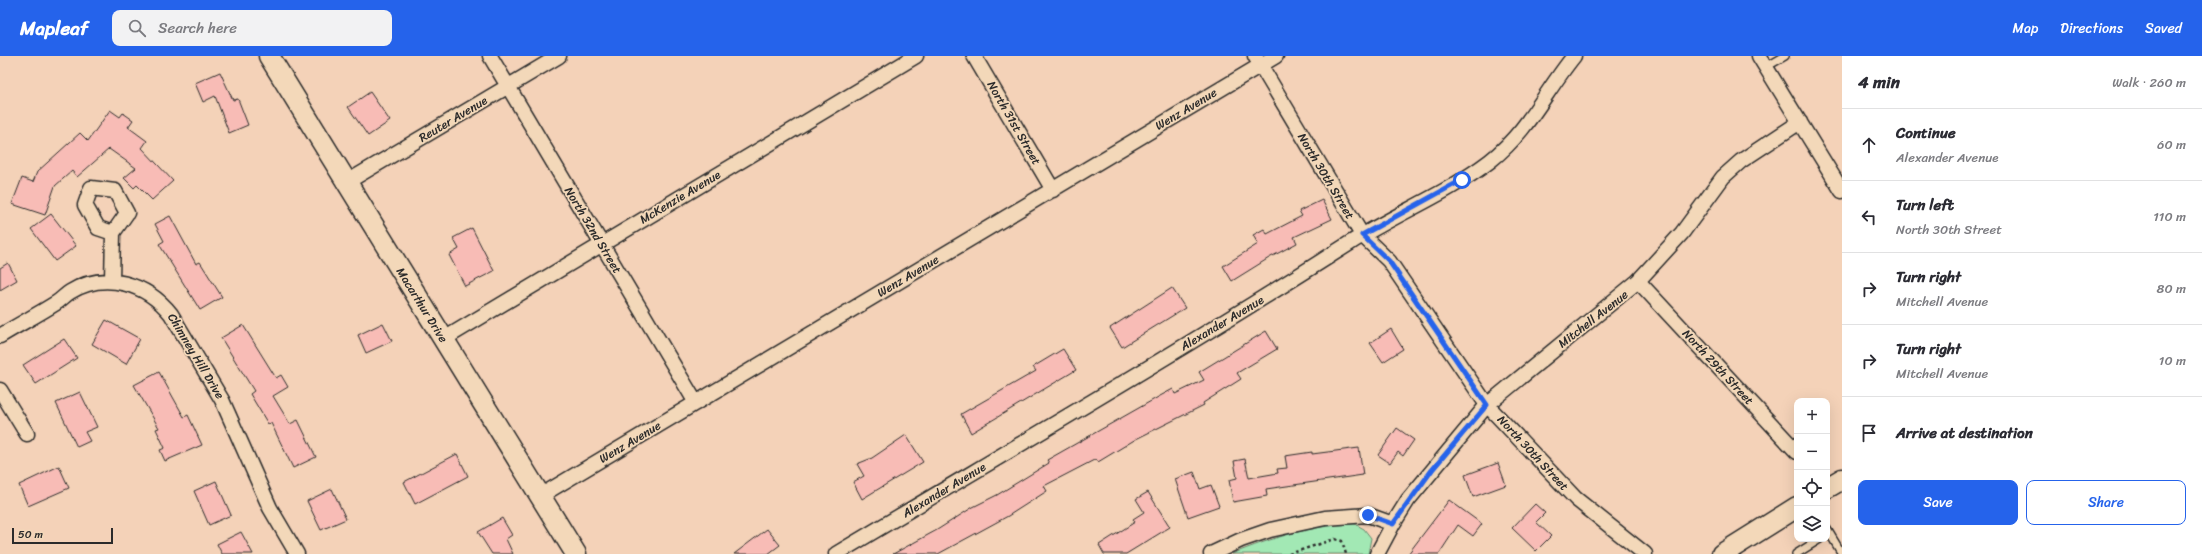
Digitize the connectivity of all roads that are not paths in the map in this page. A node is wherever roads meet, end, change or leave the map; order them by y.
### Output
1 (269, 56) edge
2 (490, 56) edge
3 (559, 56) edge
4 (916, 56) edge
5 (974, 56) edge
6 (1276, 56) edge
7 (1574, 56) edge
8 (1784, 56) edge
9 (1257, 60) edge
10 (1763, 62) edge
11 (508, 86) junction
12 (1800, 122) junction
13 (347, 182) junction
14 (1840, 184) edge
15 (1053, 190) junction
16 (113, 233) dead end
17 (1362, 235) junction
18 (602, 244) junction
19 (112, 281) junction
20 (1638, 281) junction
21 (0, 336) edge
22 (444, 339) junction
23 (0, 390) edge
24 (696, 403) junction
25 (1487, 405) junction
26 (27, 434) dead end
27 (1794, 449) edge
28 (540, 496) junction
29 (1794, 509) edge
30 (1393, 524) junction
31 (1830, 536) edge
32 (1815, 542) edge
33 (297, 554) edge
34 (576, 554) edge
35 (836, 554) edge
36 (1211, 554) edge
37 (1377, 554) edge
38 (1646, 554) edge
39 (1722, 554) edge
40 (1796, 554) edge
41 (1842, 554) edge

1 - 13 main road, Macarthur Drive
2 - 11 street, North 32nd Street
3 - 11 street, Reuter Avenue
4 - 18 street, McKenzie Avenue
5 - 15 street, North 31st Street
6 - 9 street, Wenz Avenue
7 - 17 street, Alexander Avenue
8 - 10 lane
9 - 15 street, Wenz Avenue
9 - 17 street, North 30th Street
10 - 12 street
11 - 13 street, Reuter Avenue
11 - 18 street, North 32nd Street
12 - 14 street
12 - 20 street, Mitchell Avenue
13 - 22 main road, Macarthur Drive
15 - 24 street, Wenz Avenue
16 - 19 street
17 - 25 street, North 30th Street
17 - 35 street, Alexander Avenue
18 - 22 street, McKenzie Avenue
18 - 24 street, North 32nd Street
19 - 21 street, Chimney Hill Drive
19 - 33 street, Chimney Hill Drive
20 - 25 street, Mitchell Avenue
20 - 27 street, North 29th Street
22 - 28 main road, Macarthur Drive
23 - 26 street
24 - 28 street, Wenz Avenue
25 - 30 street, Mitchell Avenue
25 - 38 street, North 30th Street
28 - 34 main road, Macarthur Drive
29 - 39 main road
30 - 36 street
30 - 37 street, Mitchell Avenue
31 - 41 lane
32 - 40 lane

